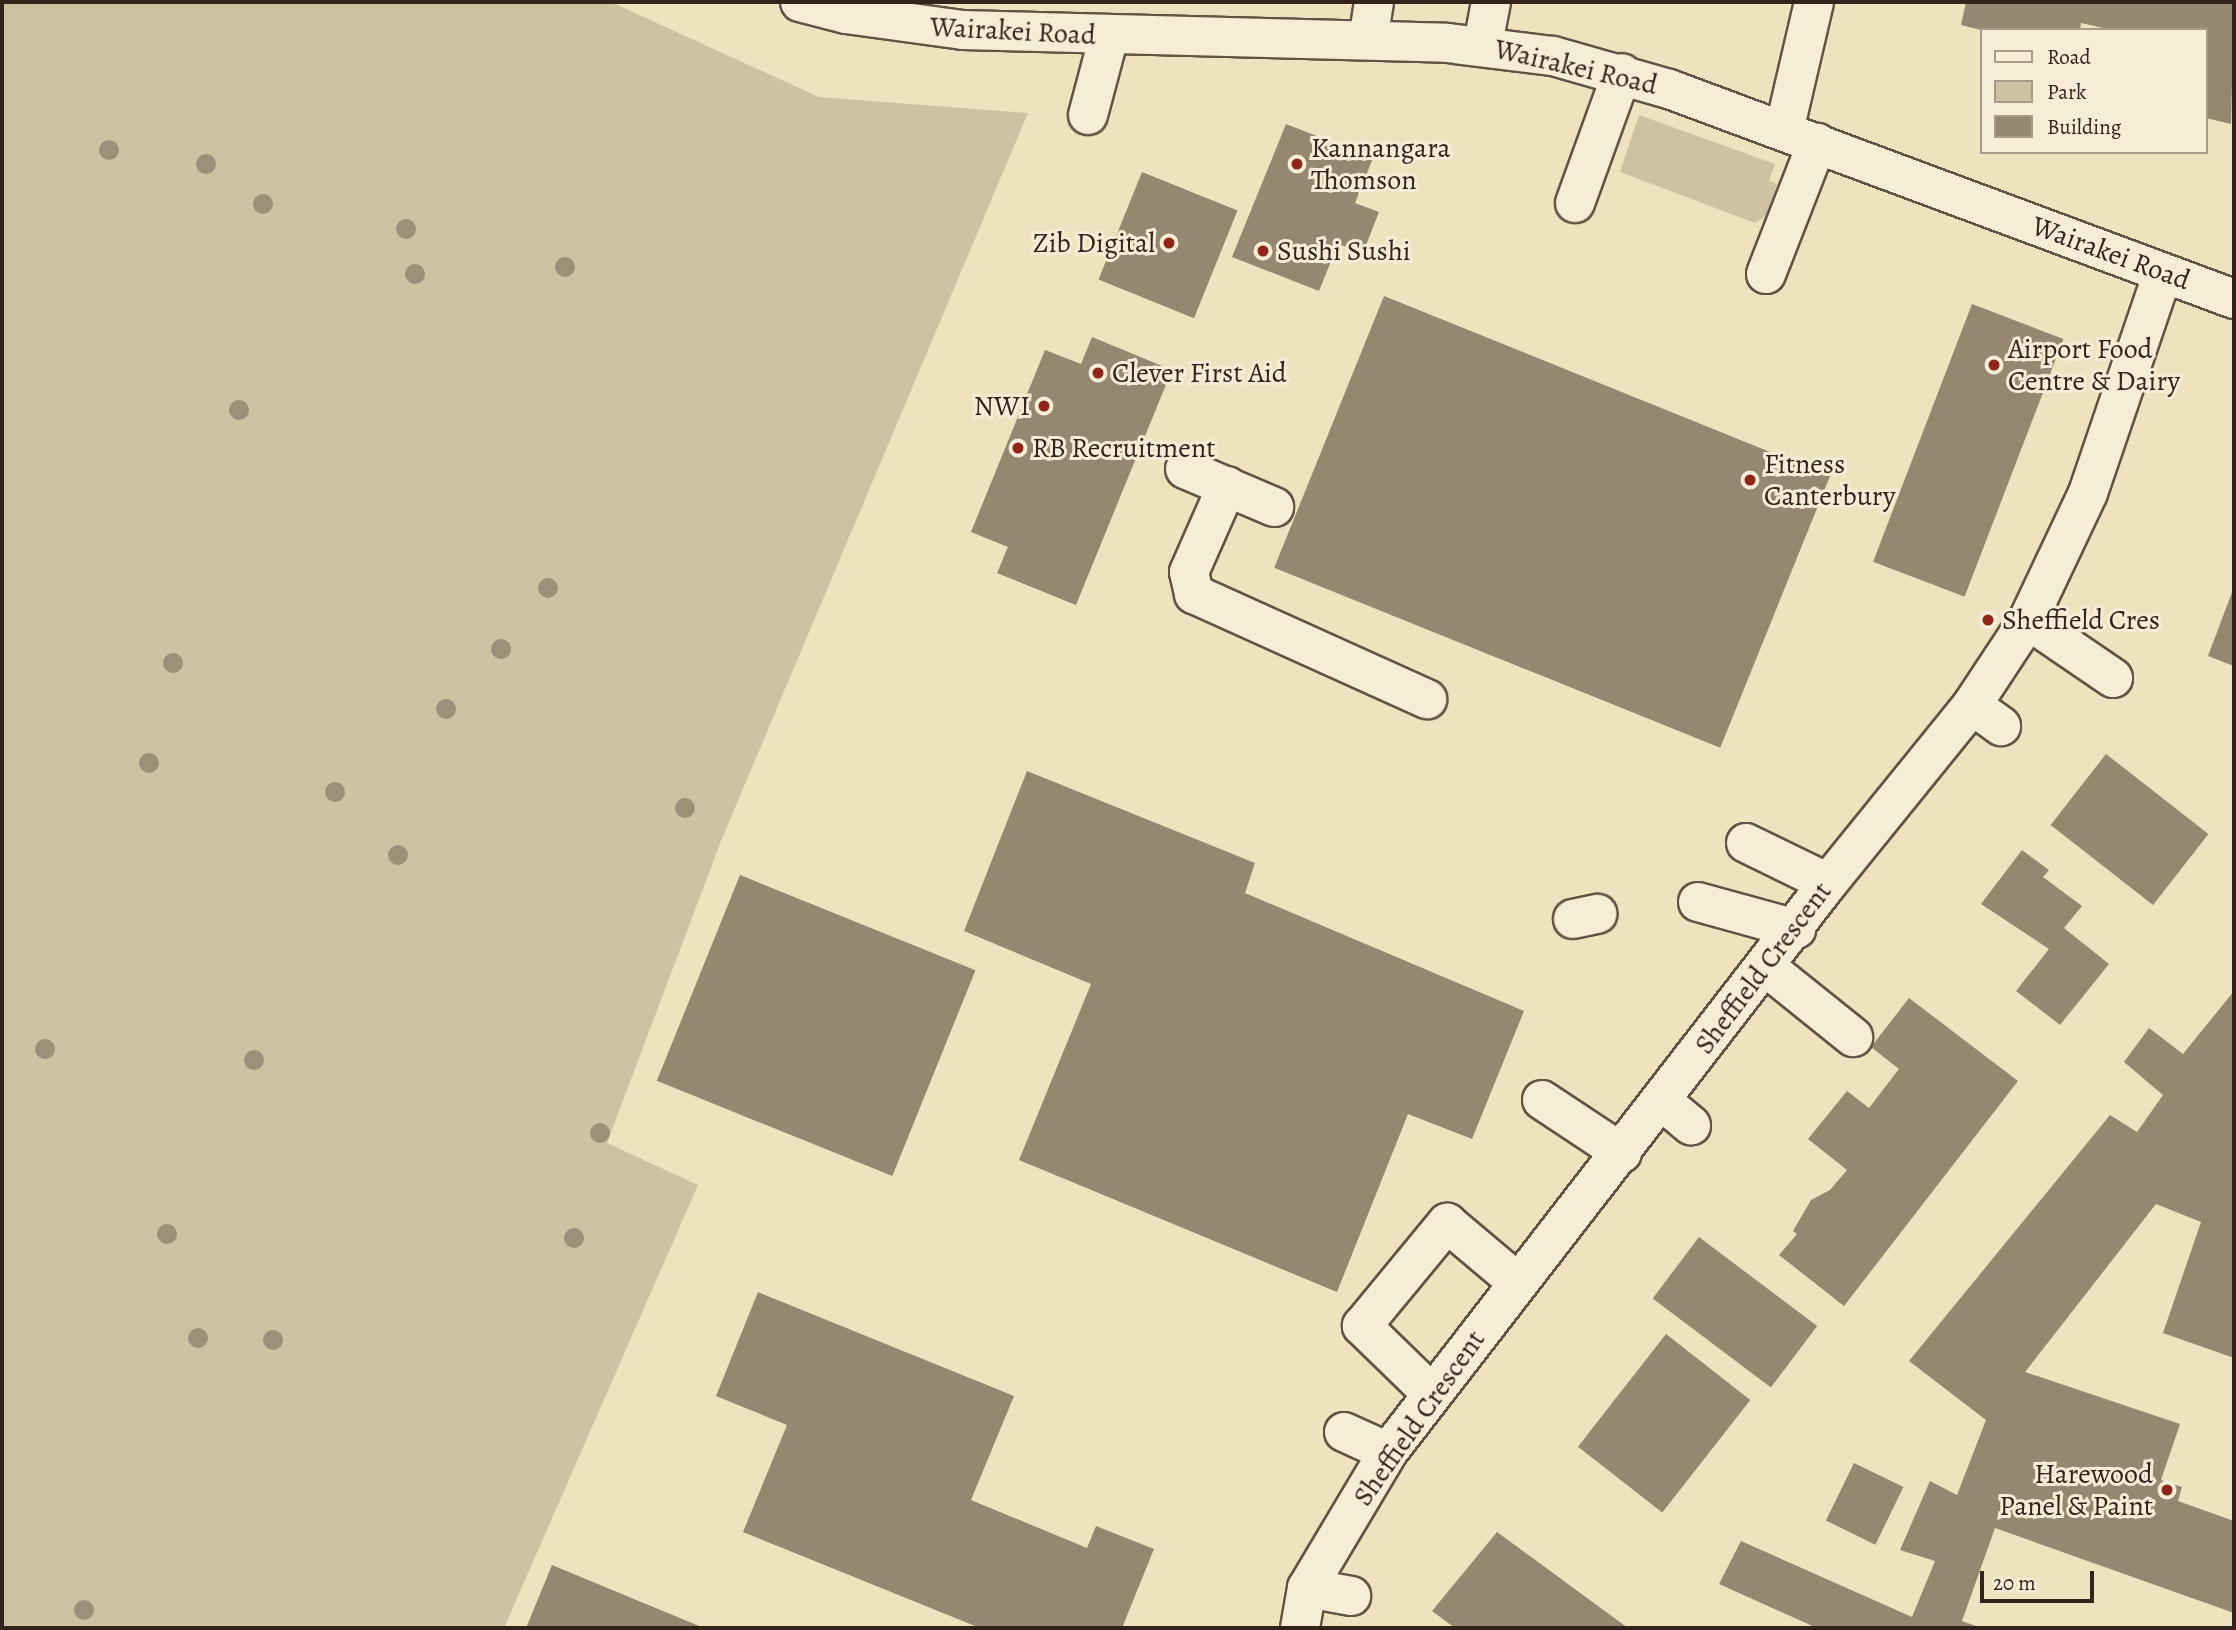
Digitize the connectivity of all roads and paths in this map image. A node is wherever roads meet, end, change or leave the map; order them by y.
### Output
1 (800, 2) edge
2 (1374, 2) edge
3 (1491, 2) edge
4 (1814, 2) edge
5 (847, 8) edge
6 (1109, 36) junction
7 (1368, 40) junction
8 (1483, 44) junction
9 (1622, 74) junction
10 (1088, 115) dead end
11 (1800, 137) junction
12 (1574, 203) dead end
13 (2163, 272) junction
14 (1766, 274) dead end
15 (2234, 299) edge
16 (1185, 469) dead end
17 (1227, 486) junction
18 (1274, 507) dead end
19 (2028, 620) junction
20 (2113, 678) dead end
21 (1427, 699) dead end
22 (1746, 843) dead end
23 (1828, 883) junction
24 (1698, 902) dead end
25 (1796, 929) junction
26 (1766, 967) junction
27 (1853, 1037) dead end
28 (1542, 1100) dead end
29 (1662, 1101) junction
30 (1690, 1125) dead end
31 (1622, 1153) junction
32 (1517, 1282) junction
33 (1432, 1394) junction
34 (1344, 1432) dead end
35 (1388, 1452) junction
36 (1307, 1588) junction
37 (1351, 1596) dead end
38 (1300, 1628) edge

1 - 5 street, Wairakei Road
2 - 7 street
3 - 8 street
4 - 11 street
5 - 6 street, Wairakei Road
6 - 7 street, Wairakei Road
6 - 10 street
7 - 8 street, Wairakei Road
8 - 9 street, Wairakei Road
9 - 11 street, Wairakei Road
9 - 12 street
11 - 13 street, Wairakei Road
11 - 14 street
13 - 15 street, Wairakei Road
13 - 19 street, Sheffield Crescent
16 - 17 street
17 - 18 street
17 - 21 street
19 - 20 street
19 - 23 street, Sheffield Crescent
22 - 23 street
23 - 25 street, Sheffield Crescent
24 - 25 street
25 - 26 street, Sheffield Crescent
26 - 27 street
26 - 29 street, Sheffield Crescent
28 - 31 street
29 - 30 street
29 - 31 street, Sheffield Crescent
31 - 32 street, Sheffield Crescent
32 - 33 street, Sheffield Crescent
32 - 33 street
33 - 35 street, Sheffield Crescent
34 - 35 street
35 - 36 street, Sheffield Crescent
36 - 37 street
36 - 38 street, Sheffield Crescent

